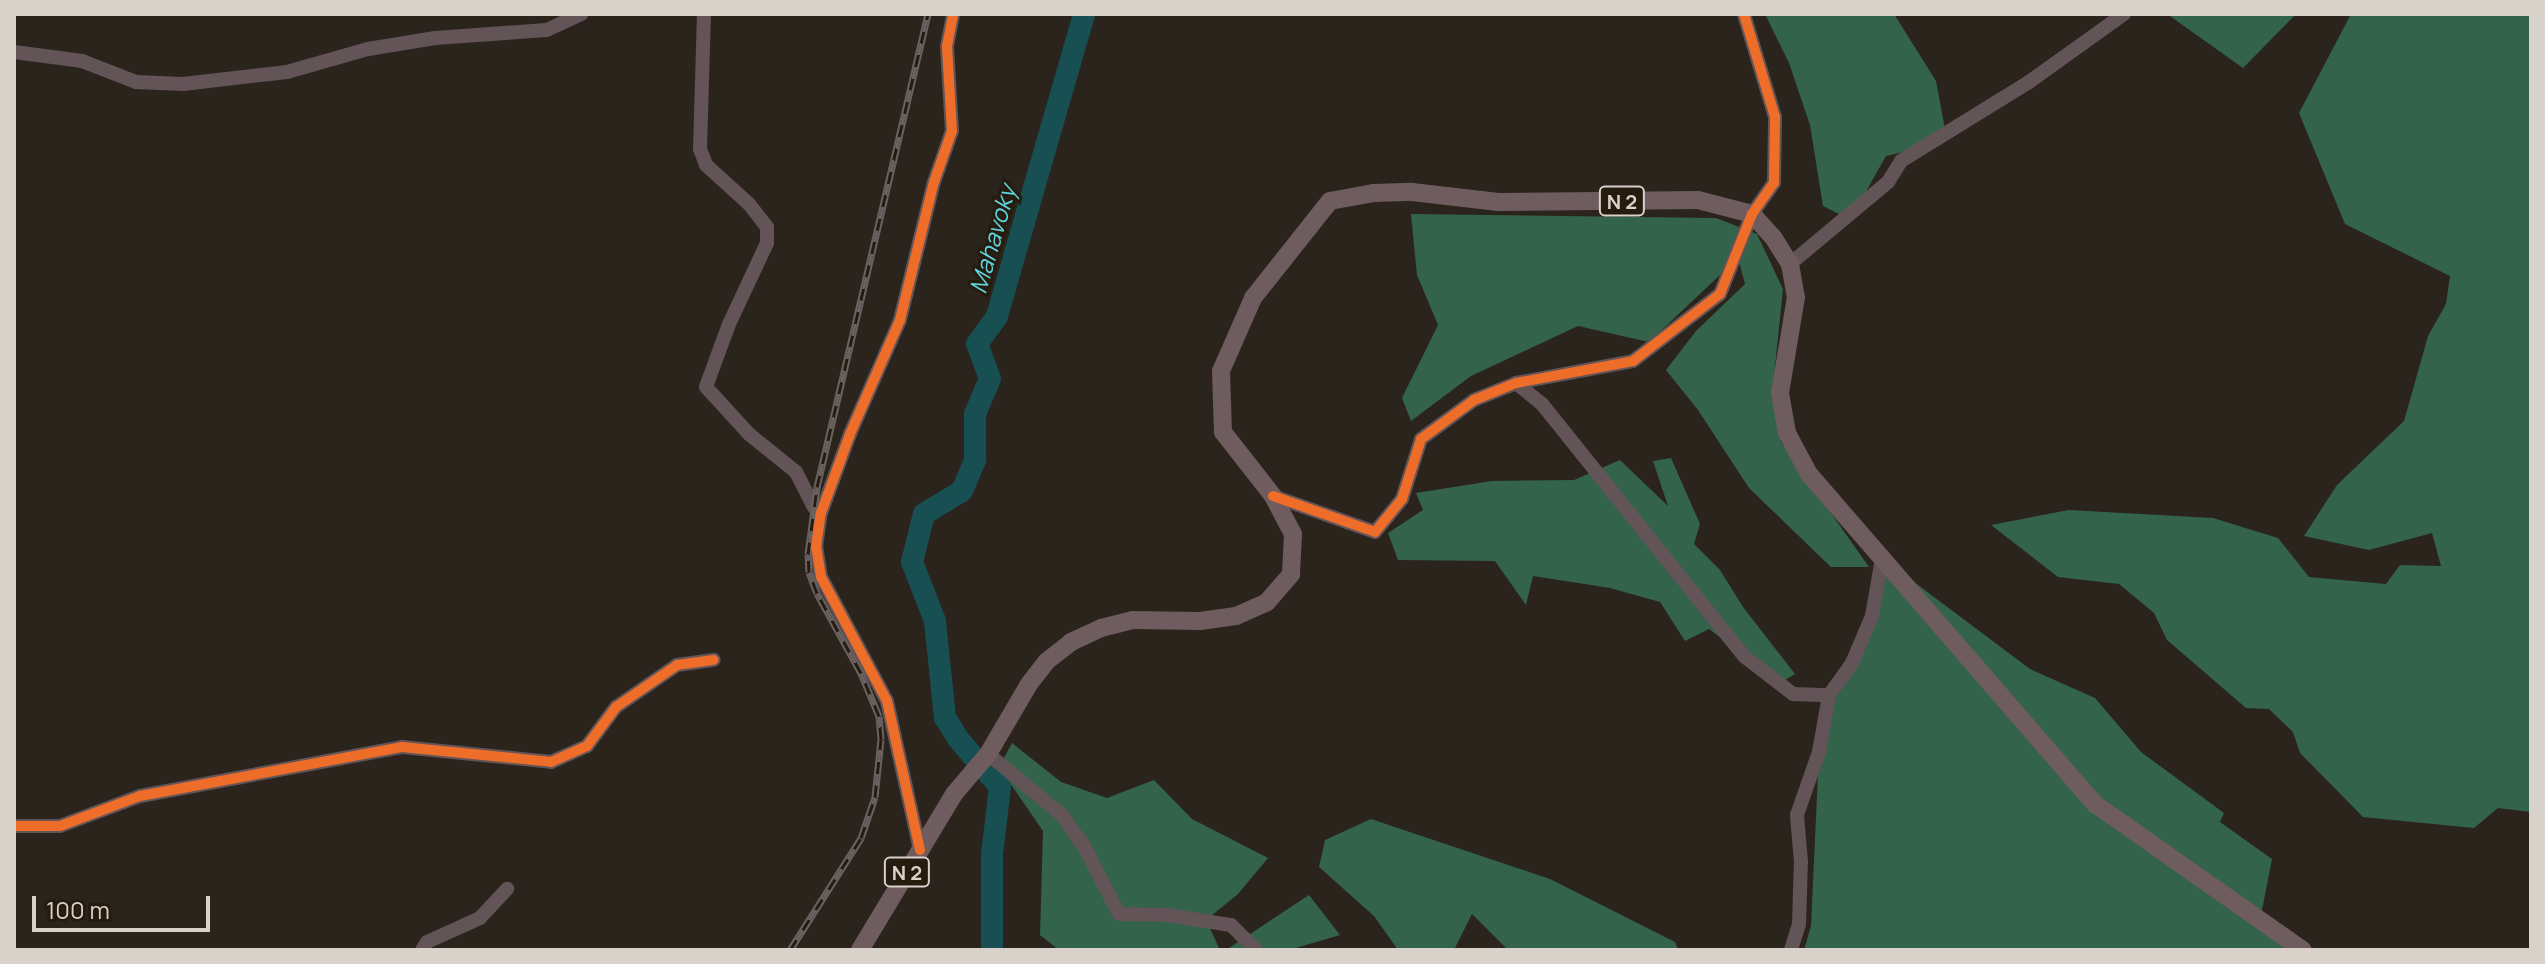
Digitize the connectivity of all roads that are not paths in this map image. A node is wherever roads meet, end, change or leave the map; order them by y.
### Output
1 (581, 14) edge
2 (704, 14) edge
3 (953, 14) edge
4 (1744, 14) edge
5 (2124, 14) edge
6 (14, 52) edge
7 (1752, 214) junction
8 (1790, 264) junction
9 (1516, 383) junction
10 (1273, 496) junction
11 (821, 513) junction
12 (1882, 558) junction
13 (714, 660) dead end
14 (1829, 695) junction
15 (988, 754) junction
16 (14, 826) edge
17 (920, 850) junction
18 (507, 889) dead end
19 (422, 950) edge
20 (860, 950) edge
21 (1256, 950) edge
22 (1791, 950) edge
23 (2303, 950) edge

1 - 6 street
2 - 11 street
3 - 11 street
4 - 7 street
5 - 8 street
7 - 8 main road
7 - 9 street
7 - 10 main road, N 2
8 - 12 main road
9 - 10 street
9 - 14 street
10 - 15 main road, N 2
11 - 17 street
12 - 14 street
12 - 23 main road
13 - 16 street
14 - 22 street
15 - 17 main road, N 2
15 - 21 street
17 - 20 main road, N 2
18 - 19 street

